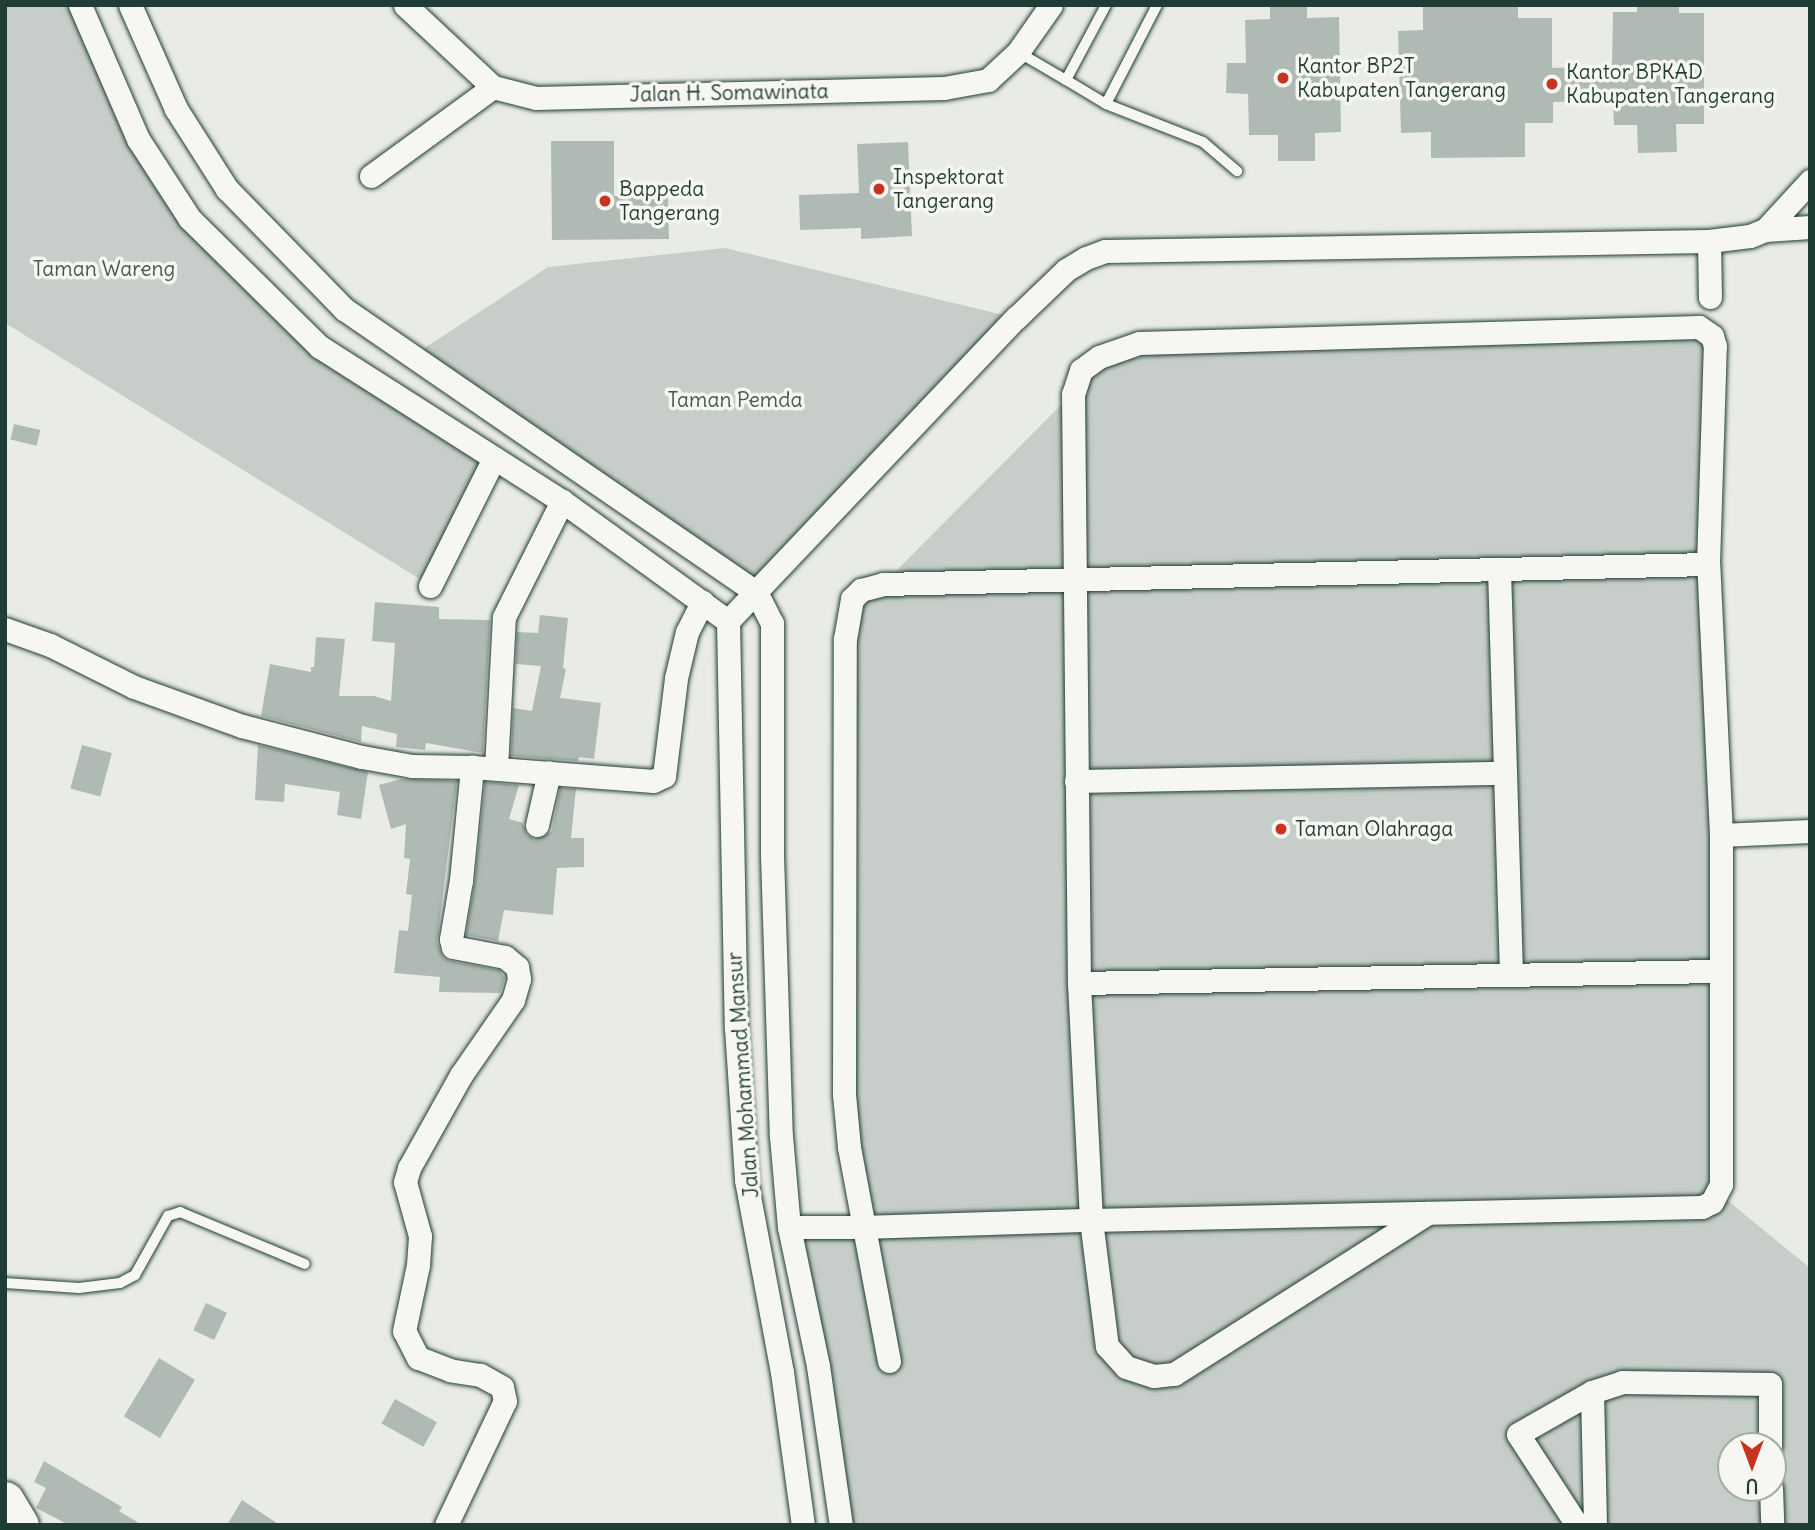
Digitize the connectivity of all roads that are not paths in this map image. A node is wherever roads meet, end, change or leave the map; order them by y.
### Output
1 (80, 5) edge
2 (130, 5) edge
3 (405, 5) edge
4 (1051, 5) edge
5 (1106, 5) edge
6 (1157, 5) edge
7 (1018, 52) junction
8 (1066, 80) junction
9 (493, 87) junction
10 (1106, 104) junction
11 (1237, 170) dead end
12 (371, 176) dead end
13 (1810, 181) edge
14 (1810, 227) edge
15 (1765, 230) junction
16 (1709, 241) junction
17 (1710, 297) dead end
18 (494, 458) junction
19 (562, 501) junction
20 (1708, 564) junction
21 (1499, 569) junction
22 (1073, 580) junction
23 (430, 586) dead end
24 (756, 592) junction
25 (702, 602) junction
26 (728, 621) junction
27 (5, 629) edge
28 (472, 766) junction
29 (496, 768) junction
30 (548, 772) junction
31 (1505, 773) junction
32 (1076, 782) junction
33 (537, 825) dead end
34 (1810, 831) edge
35 (1721, 835) junction
36 (1718, 971) junction
37 (1511, 975) junction
38 (1079, 984) junction
39 (1428, 1213) junction
40 (1091, 1220) junction
41 (789, 1227) junction
42 (862, 1227) junction
43 (305, 1264) dead end
44 (5, 1283) edge
45 (889, 1361) dead end
46 (1592, 1391) junction
47 (1770, 1432) edge
48 (5, 1500) edge
49 (1771, 1502) edge
50 (20, 1525) edge
51 (446, 1525) edge
52 (803, 1525) edge
53 (841, 1525) edge
54 (1577, 1525) edge
55 (1595, 1525) edge
56 (1772, 1525) edge

1 - 18 street
2 - 24 street
3 - 9 street, Jalan H. Somawinata
4 - 7 street, Jalan H. Somawinata
5 - 8 lane
6 - 10 lane
7 - 8 lane
7 - 9 street, Jalan H. Somawinata
8 - 10 lane
9 - 12 street
10 - 11 lane
13 - 15 street
14 - 15 street
15 - 16 street
16 - 17 street
16 - 24 street
18 - 19 street
18 - 23 street
19 - 25 street
19 - 29 street
20 - 21 street
20 - 22 street
20 - 35 street
21 - 22 street
21 - 31 street
22 - 32 street
22 - 42 street
24 - 26 street
24 - 41 street, Jalan Mohammad Mansur
25 - 26 street
25 - 30 street
26 - 52 street, Jalan Mohammad Mansur
27 - 28 street
28 - 29 street
28 - 51 street
29 - 30 street
30 - 33 street
31 - 32 street
31 - 37 street
32 - 38 street
34 - 35 street
35 - 36 street
36 - 37 street
36 - 39 street
37 - 38 street
38 - 40 street
39 - 40 street
39 - 40 street
40 - 42 street
41 - 42 street
41 - 53 street, Jalan Mohammad Mansur
42 - 45 street
43 - 44 lane
46 - 47 street
46 - 54 street
46 - 55 street
48 - 50 main road
49 - 56 street

